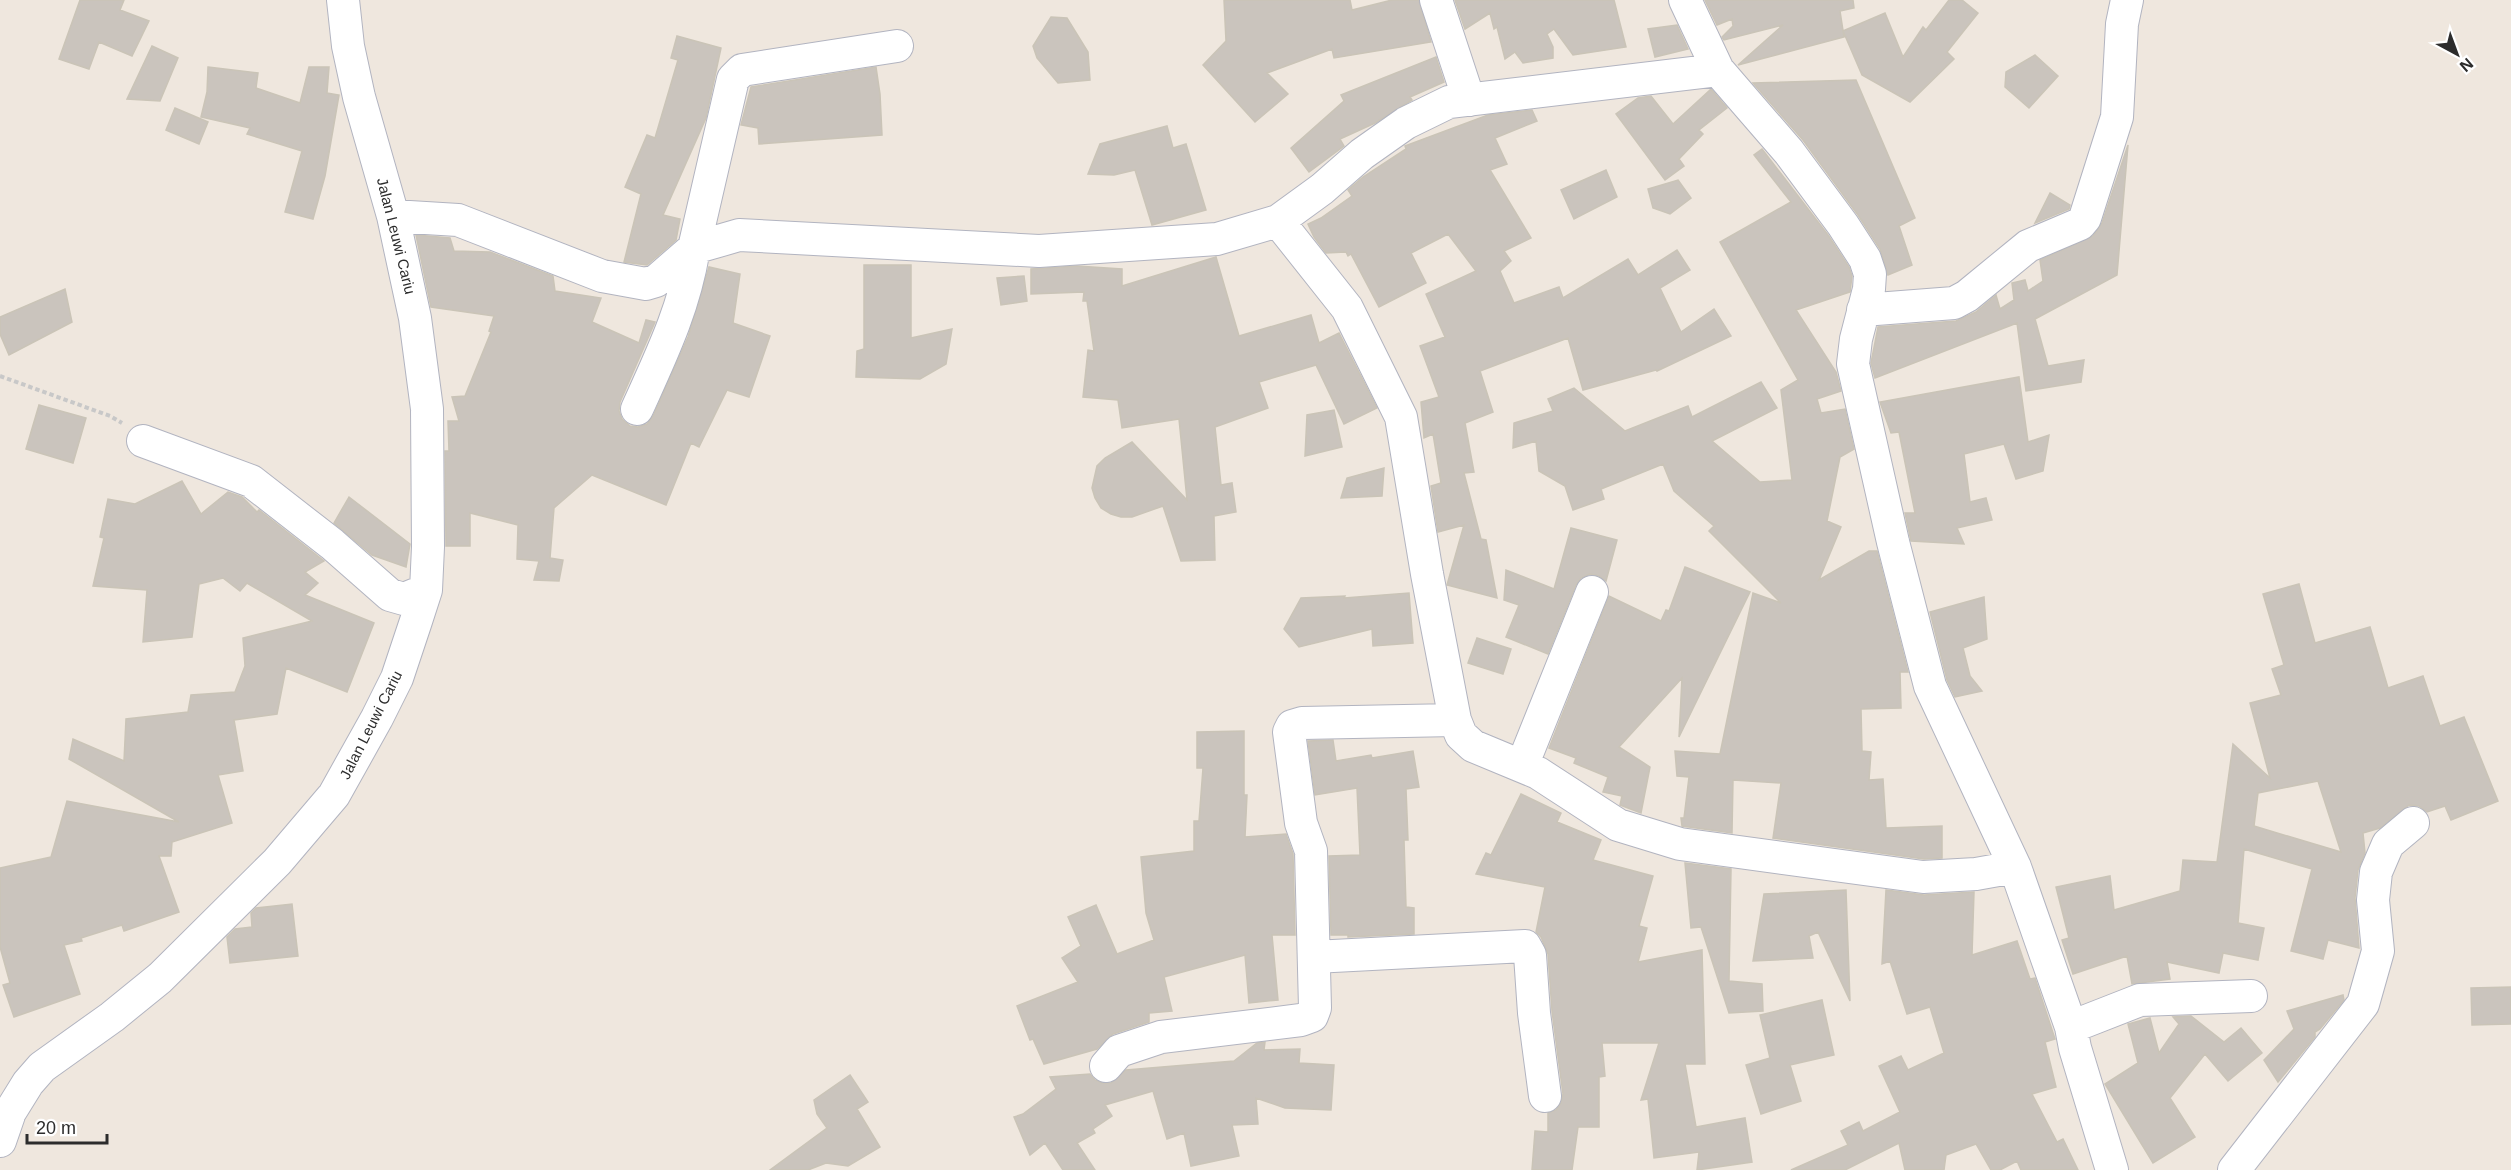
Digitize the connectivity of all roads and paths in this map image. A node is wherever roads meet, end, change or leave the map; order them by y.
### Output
1 (343, 0) edge
2 (1436, 0) edge
3 (1684, 0) edge
4 (2127, 0) edge
5 (897, 46) dead end
6 (1718, 70) junction
7 (1469, 100) junction
8 (393, 216) junction
9 (1278, 221) junction
10 (694, 248) junction
11 (1863, 310) junction
12 (0, 376) edge
13 (637, 410) dead end
14 (143, 441) joint
15 (426, 590) junction
16 (1592, 592) dead end
17 (1455, 720) junction
18 (1522, 766) junction
19 (2413, 823) dead end
20 (2015, 867) junction
21 (1314, 957) junction
22 (2251, 996) dead end
23 (2071, 1028) junction
24 (1106, 1065) dead end
25 (1545, 1096) dead end
26 (0, 1141) edge
27 (2112, 1170) edge
28 (2234, 1170) edge

1 - 8 street, Jalan Leuwi Cariu
2 - 7 street
3 - 6 street
4 - 11 street
5 - 10 street
6 - 7 street
6 - 11 street
7 - 9 street
8 - 10 street
8 - 15 street, Jalan Leuwi Cariu
9 - 10 street
9 - 17 street
10 - 13 street
11 - 20 street
12 - 14 path
14 - 15 street
15 - 26 street, Jalan Leuwi Cariu
16 - 18 street
17 - 18 street
17 - 21 street
18 - 20 street
19 - 28 street
20 - 23 street
21 - 24 street
21 - 25 street
22 - 23 street
23 - 27 street

